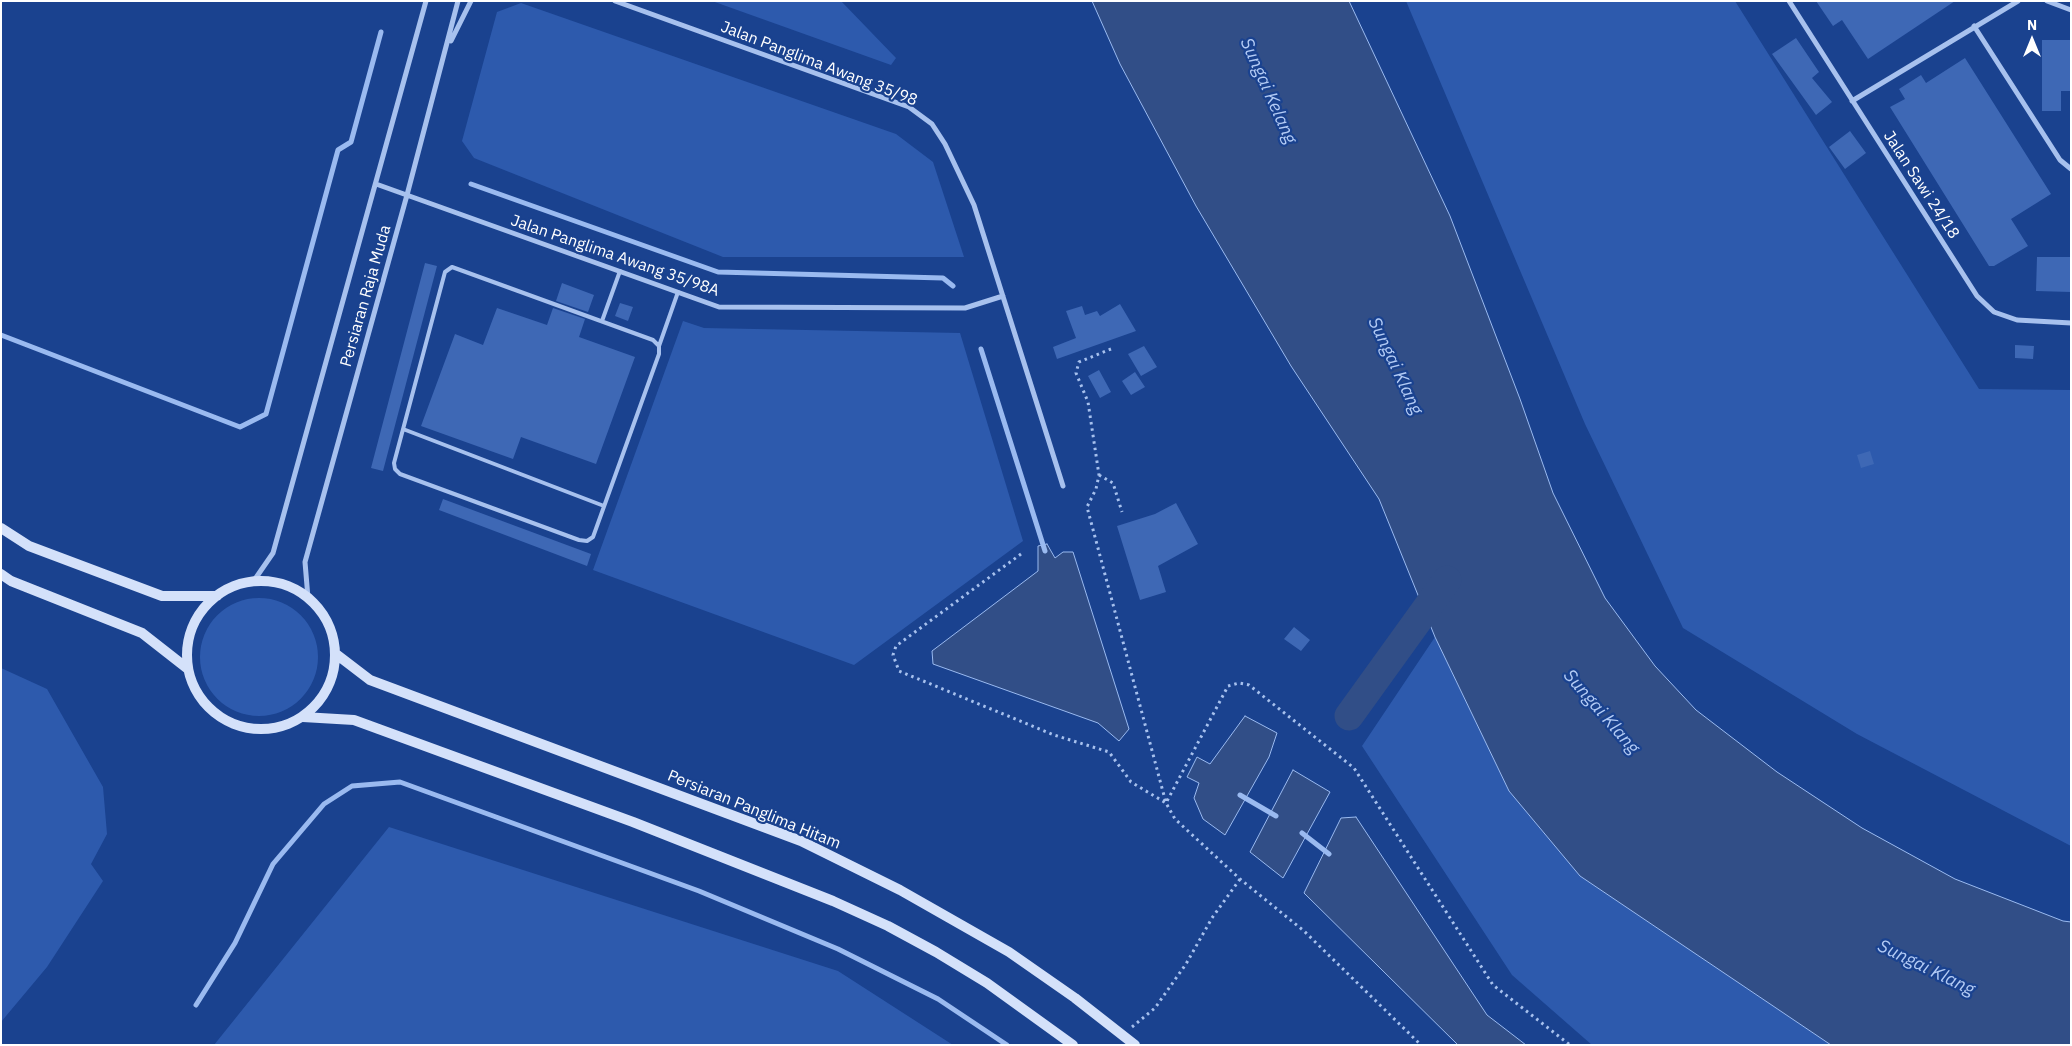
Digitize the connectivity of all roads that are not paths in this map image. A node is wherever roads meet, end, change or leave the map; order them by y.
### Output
1 (426, 1) edge
2 (458, 1) edge
3 (471, 1) edge
4 (614, 1) edge
5 (1789, 1) edge
6 (2018, 1) edge
7 (2047, 1) edge
8 (2071, 10) edge
9 (1974, 26) junction
10 (445, 51) junction
11 (1852, 101) junction
12 (2071, 169) edge
13 (376, 184) junction
14 (407, 195) junction
15 (620, 271) junction
16 (678, 292) junction
17 (1003, 296) junction
18 (602, 322) junction
19 (2071, 323) edge
20 (659, 346) junction
21 (404, 429) junction
22 (1063, 486) dead end
23 (604, 506) junction
24 (1, 528) edge
25 (1, 574) edge
26 (253, 582) junction
27 (217, 596) junction
28 (308, 598) junction
29 (336, 654) junction
30 (188, 669) junction
31 (303, 717) junction
32 (1073, 1045) edge
33 (1135, 1045) edge

1 - 13 street, Persiaran Raja Muda
2 - 10 street, Persiaran Raja Muda
3 - 10 street
4 - 17 street, Jalan Panglima Awang 35/98
5 - 11 street, Jalan Sawi 24/18
6 - 9 street
7 - 8 street
9 - 11 street
9 - 12 street
10 - 14 street, Persiaran Raja Muda
11 - 19 street, Jalan Sawi 24/18
13 - 14 street, Jalan Panglima Awang 35/98A
13 - 26 street, Persiaran Raja Muda
14 - 15 street, Jalan Panglima Awang 35/98A
14 - 28 street, Persiaran Raja Muda
15 - 16 street, Jalan Panglima Awang 35/98A
15 - 18 lane
16 - 17 street, Jalan Panglima Awang 35/98A
16 - 20 lane
17 - 22 street, Jalan Panglima Awang 35/98
18 - 20 lane
18 - 21 lane
20 - 23 lane
21 - 23 lane
21 - 23 lane
24 - 27 main road
25 - 30 main road
26 - 27 main road
26 - 28 main road
27 - 30 main road
28 - 29 main road
29 - 31 main road
29 - 33 main road, Persiaran Panglima Hitam
30 - 31 main road
31 - 32 main road

